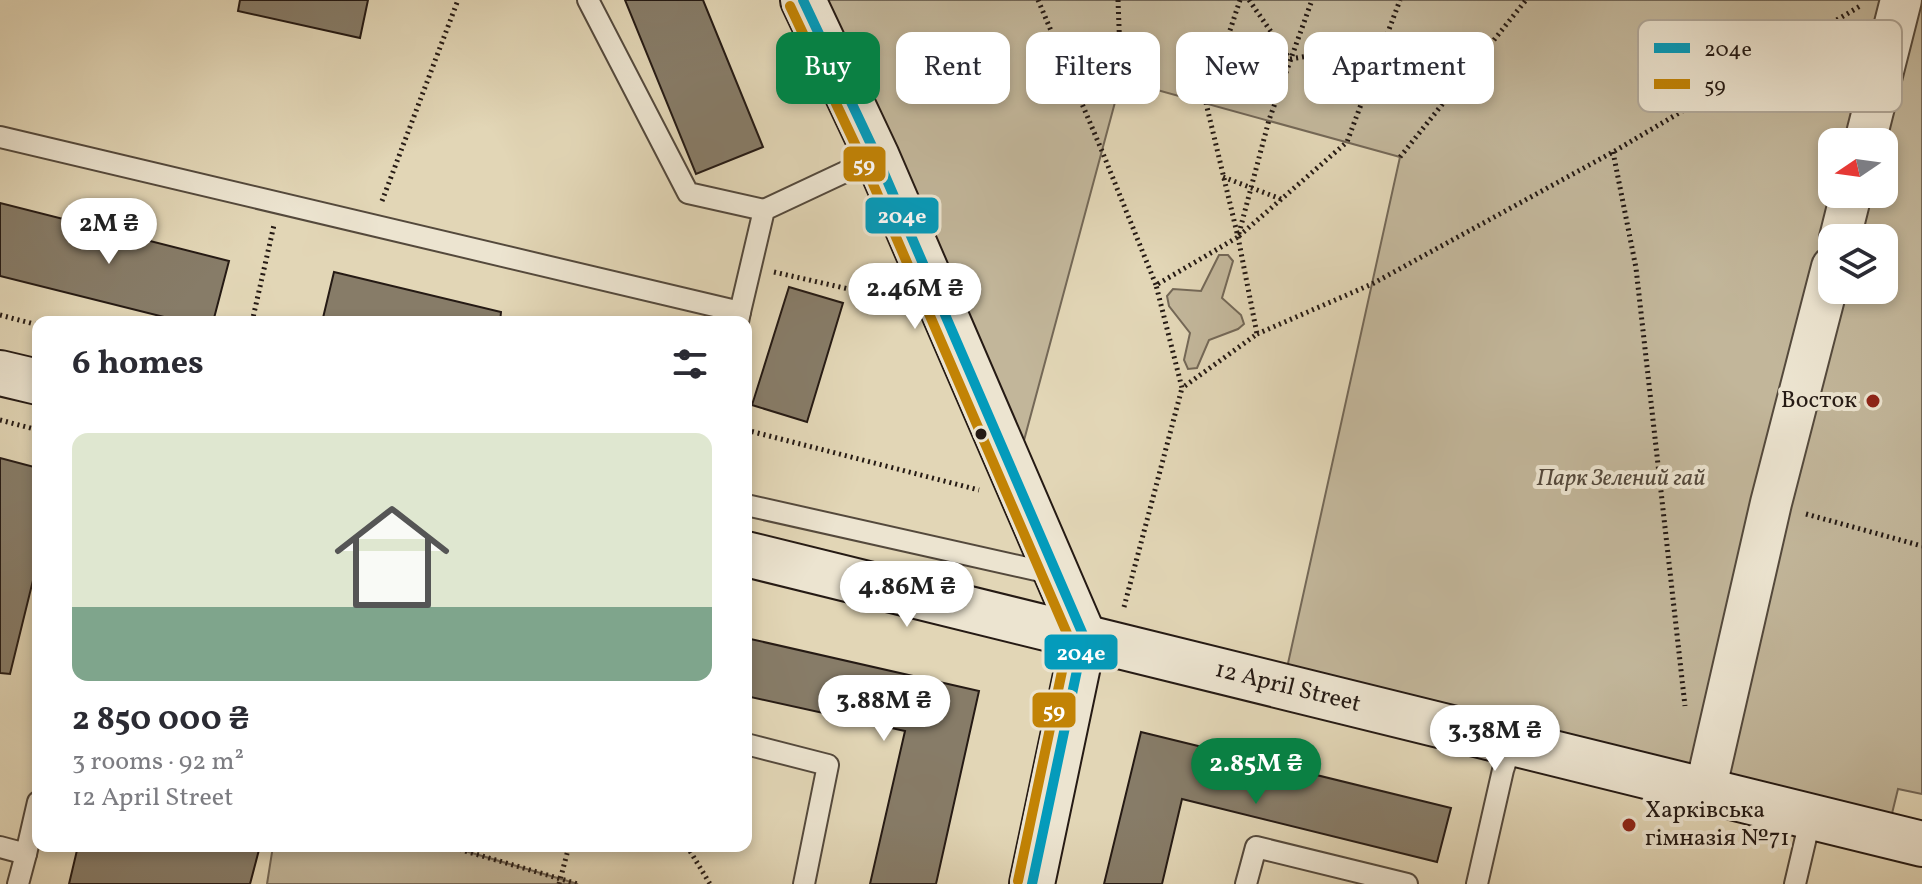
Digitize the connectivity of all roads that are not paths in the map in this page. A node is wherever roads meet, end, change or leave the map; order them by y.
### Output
1 (588, 0) edge
2 (803, 0) edge
3 (1901, 0) edge
4 (1896, 20) edge
5 (0, 137) edge
6 (877, 157) junction
7 (764, 210) junction
8 (1822, 304) edge
9 (735, 316) edge
10 (739, 316) edge
11 (0, 373) edge
12 (32, 381) edge
13 (752, 506) edge
14 (752, 555) edge
15 (1058, 574) junction
16 (1084, 637) junction
17 (1512, 743) junction
18 (752, 746) edge
19 (1705, 791) junction
20 (1811, 816) junction
21 (32, 828) edge
22 (1922, 844) edge
23 (0, 847) edge
24 (26, 854) junction
25 (18, 884) edge
26 (804, 884) edge
27 (1032, 884) edge
28 (1246, 884) edge
29 (1407, 884) edge
30 (1477, 884) edge
31 (1795, 884) edge

1 - 7 lane
2 - 6 street
3 - 4 street
5 - 9 lane
6 - 7 lane
6 - 15 street
7 - 10 lane
8 - 19 street
11 - 12 street
13 - 15 lane
14 - 16 street, 12 April Street
15 - 16 street
16 - 17 street, 12 April Street
16 - 27 street
17 - 19 street, 12 April Street
17 - 30 lane
18 - 26 lane
19 - 20 street, 12 April Street
20 - 22 street, 12 April Street
20 - 31 lane
21 - 24 lane
23 - 24 lane
24 - 25 lane
28 - 29 lane

